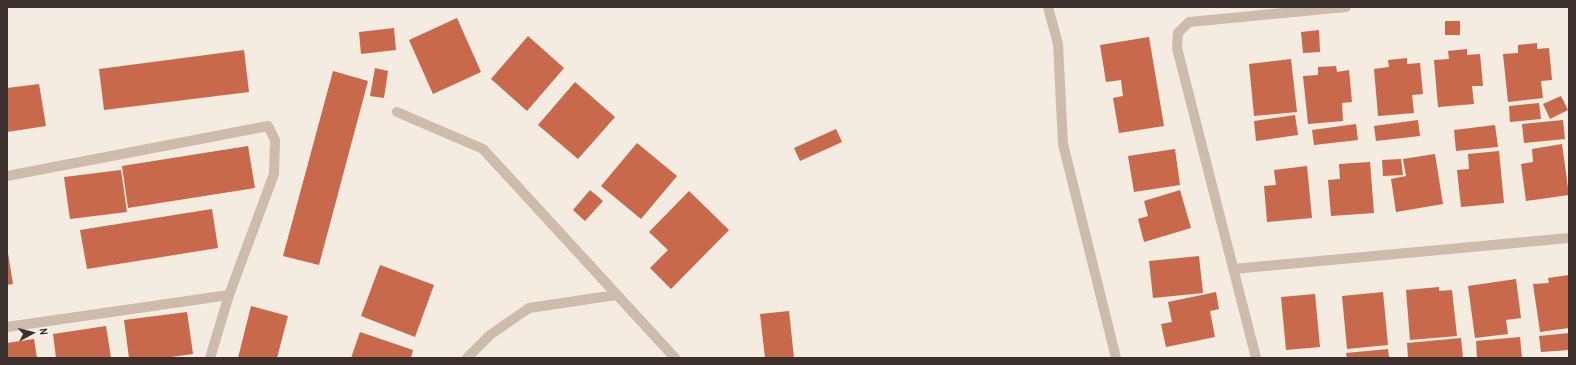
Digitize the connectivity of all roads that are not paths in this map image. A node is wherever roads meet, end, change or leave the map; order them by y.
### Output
1 (1048, 7) edge
2 (1346, 7) edge
3 (397, 112) dead end
4 (7, 176) edge
5 (1569, 238) edge
6 (1233, 269) junction
7 (229, 295) junction
8 (616, 295) junction
9 (7, 327) edge
10 (210, 358) edge
11 (467, 358) edge
12 (675, 358) edge
13 (1116, 358) edge
14 (1256, 358) edge

1 - 13 street
2 - 6 street
3 - 8 street
4 - 7 street
5 - 6 street
6 - 14 street
7 - 9 street
7 - 10 street
8 - 11 street
8 - 12 street

